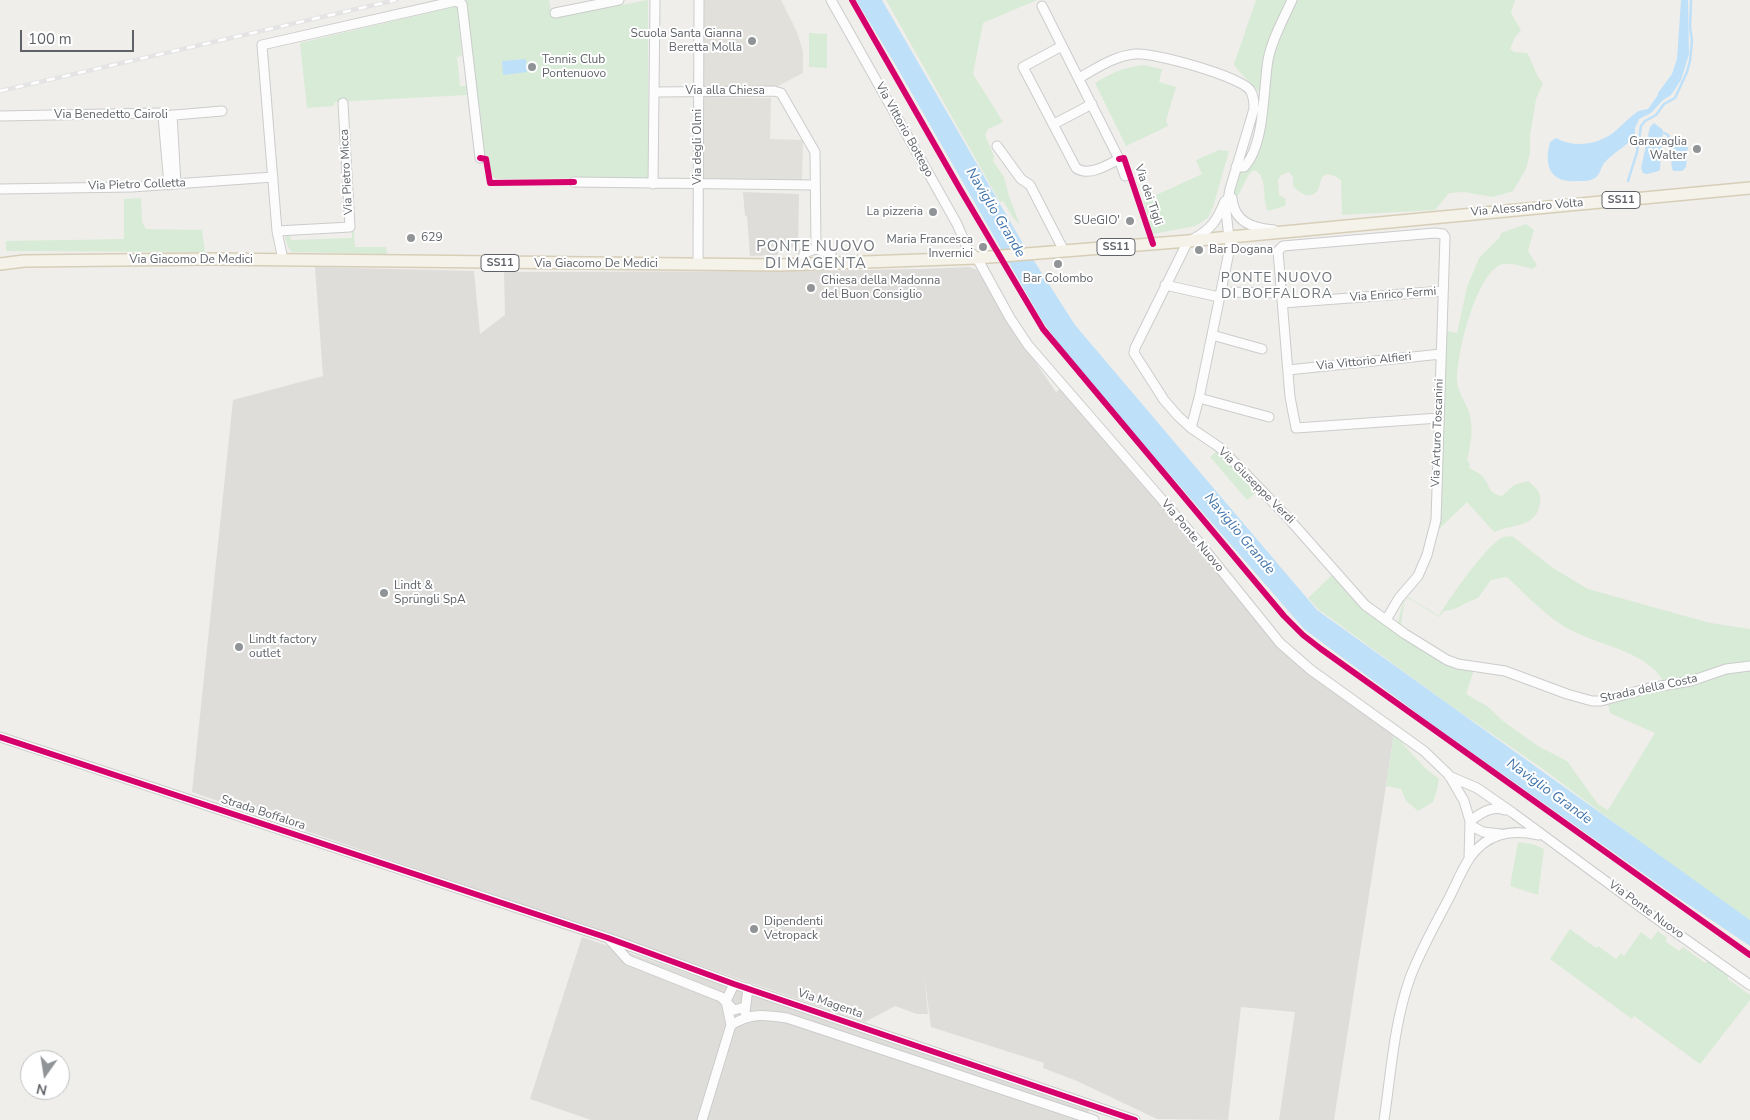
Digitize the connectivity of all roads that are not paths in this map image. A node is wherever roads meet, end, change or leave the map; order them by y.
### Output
1 (619, 0) edge
2 (655, 0) edge
3 (699, 0) edge
4 (831, 0) edge
5 (1292, 0) edge
6 (1042, 6) dead end
7 (555, 13) dead end
8 (1062, 46) junction
9 (1079, 78) junction
10 (699, 91) junction
11 (654, 92) junction
12 (343, 103) dead end
13 (1092, 104) junction
14 (222, 111) dead end
15 (0, 116) edge
16 (167, 116) junction
17 (1054, 124) junction
18 (997, 146) dead end
19 (480, 158) dead end
20 (1119, 159) junction
21 (1236, 167) junction
22 (1125, 176) dead end
23 (273, 177) junction
24 (574, 182) dead end
25 (173, 184) junction
26 (653, 184) junction
27 (698, 184) junction
28 (814, 185) junction
29 (1750, 188) edge
30 (1230, 189) junction
31 (0, 190) edge
32 (1236, 216) junction
33 (1363, 224) junction
34 (277, 231) junction
35 (1289, 232) junction
36 (1229, 237) junction
37 (1365, 239) junction
38 (1189, 241) junction
39 (816, 249) junction
40 (1064, 251) junction
41 (982, 258) junction
42 (283, 260) junction
43 (0, 262) edge
44 (698, 264) junction
45 (802, 264) junction
46 (832, 264) junction
47 (1165, 285) junction
48 (1442, 291) junction
49 (1282, 293) junction
50 (1220, 294) junction
51 (1283, 303) junction
52 (1212, 334) junction
53 (1262, 349) dead end
54 (1441, 354) junction
55 (1288, 370) junction
56 (1199, 398) junction
57 (1270, 416) dead end
58 (1439, 418) junction
59 (1191, 428) junction
60 (1386, 620) junction
61 (1750, 666) edge
62 (0, 737) edge
63 (1449, 776) junction
64 (1513, 813) junction
65 (1470, 823) junction
66 (1503, 834) junction
67 (1542, 835) junction
68 (1469, 859) junction
69 (519, 909) joint
70 (608, 938) junction
71 (734, 984) junction
72 (1750, 985) edge
73 (748, 988) junction
74 (726, 1002) junction
75 (745, 1012) junction
76 (730, 1025) junction
77 (702, 1120) edge
78 (1094, 1120) edge
79 (1135, 1120) edge
80 (1384, 1120) edge

1 - 7 street
2 - 11 street
3 - 10 street, Via degli Olmi
4 - 41 street, Via Vittorio Bottego
5 - 21 street
6 - 8 street, Via dei Tigli
8 - 9 street, Via dei Tigli
8 - 17 street
9 - 13 street, Via dei Tigli
9 - 21 street
10 - 11 street, Via alla Chiesa
10 - 27 street, Via degli Olmi
10 - 28 street, Via alla Chiesa
11 - 26 street
12 - 34 street, Via Pietro Micca
13 - 17 street
13 - 20 street, Via dei Tigli
14 - 16 street, Via Benedetto Cairoli
15 - 16 street, Via Benedetto Cairoli
16 - 25 street
17 - 20 street
18 - 40 street
19 - 23 street
20 - 22 street, Via dei Tigli
21 - 30 street
23 - 25 street, Via Pietro Colletta
23 - 34 street
24 - 26 street
25 - 31 street, Via Pietro Colletta
26 - 27 street
27 - 28 street
27 - 44 street, Via degli Olmi
28 - 39 street, Via alla Chiesa
29 - 33 main road, Via Alessandro Volta / SS11
30 - 32 street
30 - 36 street
30 - 38 street
32 - 35 street
32 - 36 street
33 - 35 main road, Via Alessandro Volta / SS11
33 - 37 street
34 - 42 street
35 - 36 main road, Via Alessandro Volta / SS11
36 - 38 main road, Via Alessandro Volta / SS11
36 - 50 street
37 - 48 street, Via Arturo Toscanini
37 - 49 street
38 - 40 main road, SS11
38 - 47 street, Via Giuseppe Verdi
39 - 45 street
39 - 46 street
40 - 41 main road, SS11
41 - 46 main road, Via Giacomo De Medici / SS11
41 - 63 street, Via Ponte Nuovo
42 - 43 main road, Via Giacomo De Medici / SS11
42 - 44 main road, Via Giacomo De Medici / SS11
44 - 45 main road, Via Giacomo De Medici / SS11
45 - 46 main road, Via Giacomo De Medici / SS11
47 - 50 street
47 - 59 street, Via Giuseppe Verdi
48 - 51 street, Via Enrico Fermi
48 - 54 street, Via Arturo Toscanini
49 - 50 street
49 - 51 street
50 - 52 street
51 - 55 street
52 - 53 street
52 - 56 street
54 - 55 street, Via Vittorio Alfieri
54 - 58 street, Via Arturo Toscanini
55 - 58 street
56 - 57 street
56 - 59 street
58 - 60 street, Via Arturo Toscanini
59 - 60 street, Via Giuseppe Verdi
60 - 61 street, Strada della Costa
62 - 69 street, Strada Boffalora
63 - 64 street, Via Ponte Nuovo
63 - 65 street, Via Ponte Nuovo
64 - 65 street, Via Ponte Nuovo
64 - 67 street, Via Ponte Nuovo
65 - 66 street, Via Ponte Nuovo
65 - 68 street, Via Ponte Nuovo
66 - 67 street, Via Ponte Nuovo
66 - 68 street, Via Ponte Nuovo
67 - 72 street, Via Ponte Nuovo
68 - 80 street
69 - 70 street, Via Magenta
70 - 71 street, Via Magenta
70 - 74 street, Via Magenta
71 - 73 street, Via Magenta
71 - 74 street
73 - 75 street
73 - 79 street, Via Magenta
74 - 75 street, Via Magenta
74 - 76 street
75 - 76 street
75 - 78 street
76 - 77 street

